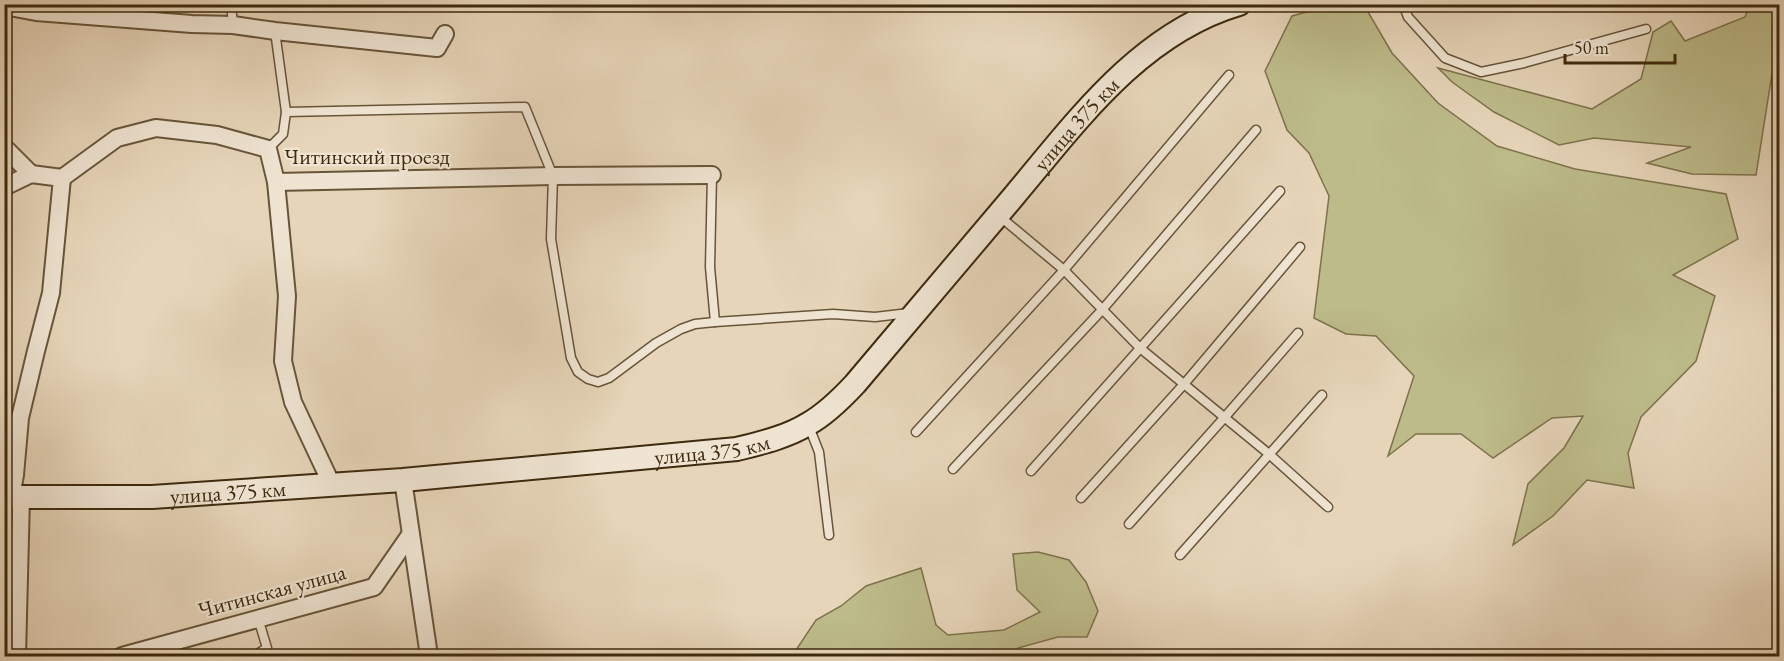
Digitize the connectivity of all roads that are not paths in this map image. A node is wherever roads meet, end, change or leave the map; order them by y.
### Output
1 (231, 4) edge
2 (1239, 4) edge
3 (1403, 4) edge
4 (4, 6) edge
5 (233, 25) junction
6 (1646, 29) dead end
7 (276, 32) junction
8 (445, 34) dead end
9 (1229, 75) dead end
10 (286, 112) junction
11 (1256, 130) dead end
12 (4, 147) edge
13 (268, 149) junction
14 (31, 174) junction
15 (712, 175) joint
16 (553, 176) junction
17 (62, 178) junction
18 (276, 182) junction
19 (4, 187) edge
20 (1280, 191) dead end
21 (997, 215) junction
22 (1300, 247) dead end
23 (1064, 270) junction
24 (1102, 310) junction
25 (915, 313) junction
26 (715, 322) junction
27 (1298, 333) dead end
28 (1140, 348) junction
29 (1185, 383) junction
30 (1322, 395) dead end
31 (1224, 418) junction
32 (808, 424) junction
33 (916, 432) dead end
34 (1269, 454) junction
35 (953, 469) dead end
36 (1031, 471) dead end
37 (403, 480) junction
38 (332, 484) junction
39 (12, 497) edge
40 (1081, 498) dead end
41 (1328, 507) dead end
42 (1129, 524) dead end
43 (411, 535) junction
44 (829, 535) dead end
45 (1180, 555) dead end
46 (258, 618) junction
47 (429, 656) edge
48 (17, 657) edge
49 (122, 657) edge
50 (254, 657) edge

1 - 5 lane
2 - 21 main road, улица 375 км
3 - 6 lane
4 - 5 street
5 - 7 street
7 - 8 street
7 - 10 lane
9 - 23 lane
10 - 13 lane
10 - 16 lane
11 - 24 lane
12 - 14 street
13 - 17 street, Читинский проезд
13 - 18 street, Читинский проезд
14 - 17 street
14 - 19 street
15 - 16 street, Читинский проезд
15 - 26 lane
16 - 18 street, Читинский проезд
16 - 26 lane
17 - 39 street
18 - 38 street
20 - 28 lane
21 - 23 lane
21 - 25 main road, улица 375 км
22 - 29 lane
23 - 24 lane
23 - 33 lane
24 - 28 lane
24 - 35 lane
25 - 26 lane
25 - 32 main road, улица 375 км
27 - 31 lane
28 - 29 lane
28 - 36 lane
29 - 31 lane
29 - 40 lane
30 - 34 lane
31 - 34 lane
31 - 42 lane
32 - 37 main road, улица 375 км
32 - 44 lane
34 - 41 lane
34 - 45 lane
37 - 38 main road, улица 375 км
37 - 43 street
38 - 39 main road, улица 375 км
39 - 48 street
43 - 46 street, Читинская улица
43 - 47 street
46 - 49 street, Читинская улица
46 - 50 lane

